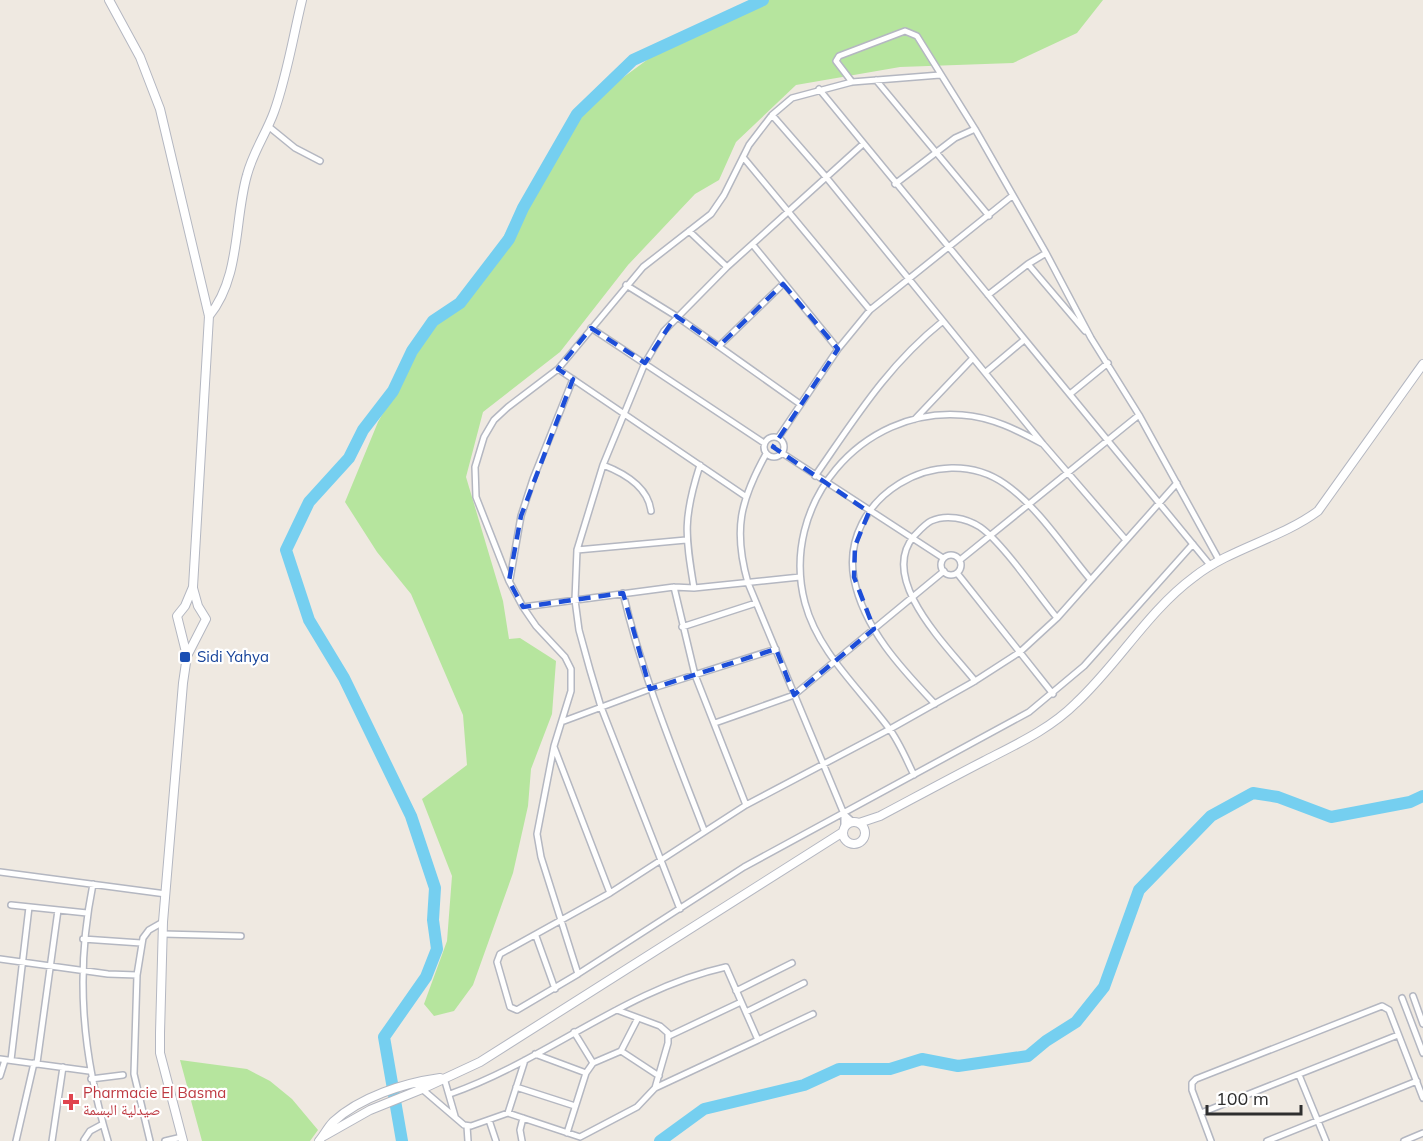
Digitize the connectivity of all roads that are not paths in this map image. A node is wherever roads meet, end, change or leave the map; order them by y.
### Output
1 (109, 0) edge
2 (302, 0) edge
3 (940, 75) junction
4 (876, 80) junction
5 (852, 82) junction
6 (819, 89) junction
7 (772, 115) junction
8 (268, 126) junction
9 (975, 129) junction
10 (863, 144) junction
11 (935, 152) junction
12 (743, 157) junction
13 (320, 162) dead end
14 (826, 177) junction
15 (895, 184) junction
16 (1012, 196) junction
17 (787, 211) junction
18 (988, 216) junction
19 (689, 231) junction
20 (753, 245) junction
21 (949, 248) junction
22 (1046, 252) junction
23 (1028, 264) junction
24 (727, 267) junction
25 (909, 279) junction
26 (783, 284) junction
27 (626, 285) junction
28 (988, 295) junction
29 (870, 310) junction
30 (209, 316) junction
31 (676, 316) junction
32 (943, 321) junction
33 (591, 328) junction
34 (1090, 338) junction
35 (1024, 340) junction
36 (719, 346) junction
37 (838, 349) junction
38 (974, 358) junction
39 (645, 363) junction
40 (1108, 363) junction
41 (1423, 364) edge
42 (558, 369) junction
43 (986, 372) junction
44 (573, 379) junction
45 (1070, 394) junction
46 (800, 404) junction
47 (625, 414) junction
48 (1139, 415) junction
49 (915, 419) junction
50 (778, 438) junction
51 (1108, 440) junction
52 (764, 443) junction
53 (1043, 444) junction
54 (782, 453) junction
55 (766, 454) junction
56 (603, 465) junction
57 (700, 465) junction
58 (1070, 473) junction
59 (815, 476) junction
60 (824, 482) junction
61 (1177, 483) junction
62 (746, 496) junction
63 (1158, 501) junction
64 (1028, 506) junction
65 (651, 511) dead end
66 (869, 512) junction
67 (990, 537) junction
68 (1125, 539) junction
69 (686, 540) junction
70 (911, 540) junction
71 (1193, 544) junction
72 (577, 550) junction
73 (943, 558) junction
74 (960, 560) junction
75 (1219, 560) junction
76 (1210, 565) junction
77 (944, 571) junction
78 (957, 573) junction
79 (800, 577) junction
80 (1090, 579) junction
81 (509, 581) junction
82 (748, 583) junction
83 (193, 587) junction
84 (674, 587) junction
85 (694, 588) junction
86 (623, 593) junction
87 (912, 599) junction
88 (575, 600) junction
89 (756, 603) junction
90 (185, 606) junction
91 (198, 606) junction
92 (524, 607) junction
93 (1057, 618) junction
94 (682, 627) junction
95 (181, 628) junction
96 (203, 628) junction
97 (874, 629) junction
98 (776, 649) junction
99 (1020, 652) junction
100 (187, 656) junction
101 (834, 660) junction
102 (695, 675) junction
103 (975, 681) junction
104 (650, 689) junction
105 (1053, 694) junction
106 (794, 695) junction
107 (935, 704) junction
108 (601, 707) junction
109 (564, 721) junction
110 (715, 723) junction
111 (890, 729) junction
112 (554, 746) junction
113 (823, 765) junction
114 (914, 775) junction
115 (746, 805) junction
116 (844, 814) junction
117 (880, 816) junction
118 (856, 823) junction
119 (704, 830) junction
120 (843, 831) junction
121 (866, 834) junction
122 (847, 842) junction
123 (828, 844) junction
124 (662, 859) junction
125 (0, 872) edge
126 (93, 884) junction
127 (610, 893) junction
128 (166, 894) junction
129 (11, 905) dead end
130 (29, 907) junction
131 (680, 909) junction
132 (58, 910) junction
133 (87, 912) junction
134 (562, 921) junction
135 (163, 922) junction
136 (162, 934) junction
137 (241, 936) dead end
138 (537, 936) junction
139 (84, 939) junction
140 (141, 943) junction
141 (0, 959) edge
142 (24, 961) junction
143 (792, 963) dead end
144 (49, 964) junction
145 (81, 968) junction
146 (578, 974) junction
147 (137, 975) junction
148 (804, 983) dead end
149 (555, 989) junction
150 (736, 991) junction
151 (1413, 996) dead end
152 (1402, 998) dead end
153 (741, 1002) junction
154 (617, 1011) junction
155 (746, 1012) junction
156 (813, 1014) dead end
157 (638, 1018) junction
158 (1423, 1024) edge
159 (1413, 1028) junction
160 (574, 1032) junction
161 (1398, 1035) junction
162 (669, 1036) junction
163 (758, 1040) junction
164 (621, 1051) junction
165 (1423, 1053) edge
166 (535, 1054) junction
167 (525, 1059) junction
168 (5, 1060) edge
169 (36, 1063) junction
170 (593, 1063) junction
171 (63, 1067) junction
172 (89, 1071) junction
173 (586, 1074) junction
174 (123, 1075) dead end
175 (1299, 1075) junction
176 (0, 1076) edge
177 (659, 1076) junction
178 (444, 1077) junction
179 (91, 1079) junction
180 (1417, 1082) junction
181 (516, 1087) junction
182 (655, 1088) junction
183 (422, 1089) junction
184 (408, 1090) junction
185 (450, 1094) junction
186 (1423, 1098) edge
187 (576, 1106) junction
188 (508, 1113) junction
189 (1201, 1113) junction
190 (455, 1116) junction
191 (523, 1118) junction
192 (489, 1120) junction
193 (1318, 1122) junction
194 (103, 1124) junction
195 (467, 1126) junction
196 (1423, 1133) edge
197 (567, 1134) junction
198 (322, 1138) edge
199 (182, 1139) edge
200 (82, 1140) edge
201 (16, 1141) edge
202 (52, 1141) edge
203 (91, 1141) edge
204 (108, 1141) edge
205 (150, 1141) edge
206 (165, 1141) edge
207 (468, 1141) edge
208 (495, 1141) edge
209 (522, 1141) edge
210 (1211, 1141) edge
211 (1267, 1141) edge
212 (1326, 1141) edge
213 (1404, 1141) edge

1 - 30 street
2 - 8 street
3 - 4 street
3 - 5 street
3 - 9 street
4 - 5 street
4 - 11 street
5 - 6 street
6 - 7 street
6 - 10 street
7 - 12 street
7 - 14 street
8 - 13 street
8 - 30 street
9 - 11 street
9 - 16 street
10 - 14 street
10 - 15 street
11 - 15 street
11 - 18 street
12 - 17 street
12 - 19 street
14 - 17 street
14 - 25 street
15 - 21 street
16 - 18 street
16 - 22 street
17 - 20 street
17 - 29 street
18 - 21 street
19 - 24 street
19 - 27 street
20 - 24 street
20 - 26 street
21 - 25 street
21 - 28 street
22 - 23 street
22 - 34 street
23 - 28 street
23 - 34 street
24 - 31 street
25 - 29 street
25 - 32 street
26 - 36 street
26 - 37 street
27 - 31 street
27 - 33 street
28 - 35 street
29 - 37 street
30 - 83 street
31 - 36 street
31 - 39 street
32 - 38 street
32 - 59 street
33 - 39 street
33 - 42 street
34 - 40 street
35 - 43 street
35 - 45 street
36 - 46 street
37 - 46 street
38 - 43 street
38 - 49 street
39 - 47 street
39 - 52 street
40 - 45 street
40 - 48 street
41 - 75 street
42 - 44 street
42 - 81 street
43 - 53 street
44 - 47 street
44 - 81 street
45 - 51 street
46 - 50 street
47 - 56 street
47 - 57 street
48 - 51 street
48 - 61 street
49 - 53 street
49 - 60 street
50 - 52 street
50 - 54 street
51 - 58 street
51 - 63 street
52 - 55 street
53 - 58 street
54 - 55 street
54 - 59 street
55 - 62 street
56 - 65 street
56 - 72 street
57 - 62 street
57 - 69 street
58 - 64 street
58 - 68 street
59 - 60 street
60 - 66 street
60 - 79 street
61 - 63 street
61 - 75 street
62 - 82 street
63 - 68 street
63 - 71 street
64 - 66 street
64 - 67 street
64 - 80 street
66 - 70 street
66 - 97 street
67 - 70 street
67 - 74 street
67 - 93 street
68 - 80 street
69 - 72 street
69 - 85 street
70 - 73 street
70 - 87 street
71 - 76 street
71 - 105 street
72 - 88 street
73 - 74 street
73 - 77 street
74 - 78 street
75 - 76 street
76 - 117 street
77 - 78 street
77 - 87 street
78 - 99 street
79 - 82 street
79 - 101 street
80 - 93 street
81 - 92 street
82 - 85 street
82 - 89 street
83 - 90 street
83 - 91 street
84 - 85 street
84 - 86 street
84 - 94 street
86 - 88 street
86 - 104 street
87 - 97 street
87 - 103 street
88 - 92 street
88 - 108 street
89 - 94 street
89 - 98 street
90 - 91 street
90 - 95 street
91 - 96 street
92 - 109 street
93 - 99 street
94 - 102 street
95 - 96 street
95 - 100 street
96 - 100 street
97 - 101 street
97 - 107 street
98 - 102 street
98 - 106 street
99 - 103 street
99 - 105 street
100 - 128 street
101 - 106 street
101 - 111 street
102 - 104 street
102 - 110 street
103 - 107 street
104 - 108 street
104 - 119 street
105 - 114 street
106 - 110 street
106 - 113 street
107 - 111 street
108 - 109 street
108 - 124 street
109 - 112 street
110 - 115 street
111 - 113 street
111 - 114 street
112 - 127 street
112 - 134 street
113 - 115 street
113 - 116 street
114 - 116 street
115 - 119 street
116 - 118 street
116 - 120 street
116 - 131 street
117 - 118 street
117 - 121 street
118 - 120 street
118 - 121 street
119 - 124 street
120 - 122 street
120 - 123 street
121 - 122 street
122 - 123 street
123 - 178 street
124 - 127 street
124 - 131 street
125 - 126 street
126 - 128 street
126 - 133 street
127 - 134 street
128 - 135 street
129 - 130 street
130 - 132 street
130 - 142 street
131 - 146 street
132 - 133 street
132 - 144 street
133 - 139 street
134 - 138 street
134 - 146 street
135 - 136 street
135 - 140 street
136 - 137 street
136 - 199 street
138 - 149 street
138 - 149 street
139 - 140 street
139 - 145 street
140 - 147 street
141 - 142 street
142 - 144 street
142 - 168 street
143 - 150 street
144 - 145 street
144 - 169 street
145 - 147 street
145 - 172 street
146 - 149 street
147 - 205 street
148 - 155 street
150 - 153 street
150 - 154 street
151 - 158 street
152 - 159 street
153 - 155 street
153 - 162 street
154 - 157 street
154 - 160 street
155 - 163 street
156 - 163 street
157 - 162 street
157 - 164 street
158 - 159 street
159 - 165 street
160 - 166 street
160 - 170 street
161 - 175 street
161 - 180 street
161 - 189 street
162 - 177 street
163 - 182 street
164 - 170 street
164 - 177 street
166 - 167 street
166 - 173 street
167 - 181 street
167 - 185 street
168 - 169 street
168 - 176 street
169 - 171 street
169 - 201 street
170 - 173 street
171 - 172 street
171 - 202 street
172 - 179 street
173 - 187 street
174 - 179 street
175 - 189 street
175 - 193 street
177 - 182 street
178 - 183 street
178 - 184 street
178 - 185 street
179 - 194 street
180 - 186 street
180 - 193 street
181 - 187 street
181 - 188 street
182 - 197 street
183 - 184 street
183 - 190 street
184 - 198 street
184 - 198 street
185 - 190 street
187 - 197 street
188 - 191 street
188 - 192 street
189 - 210 street
190 - 195 street
191 - 197 street
191 - 209 street
192 - 195 street
192 - 208 street
193 - 211 street
193 - 212 street
194 - 200 street
194 - 204 street
195 - 207 street
196 - 213 street
199 - 206 street
200 - 203 street

